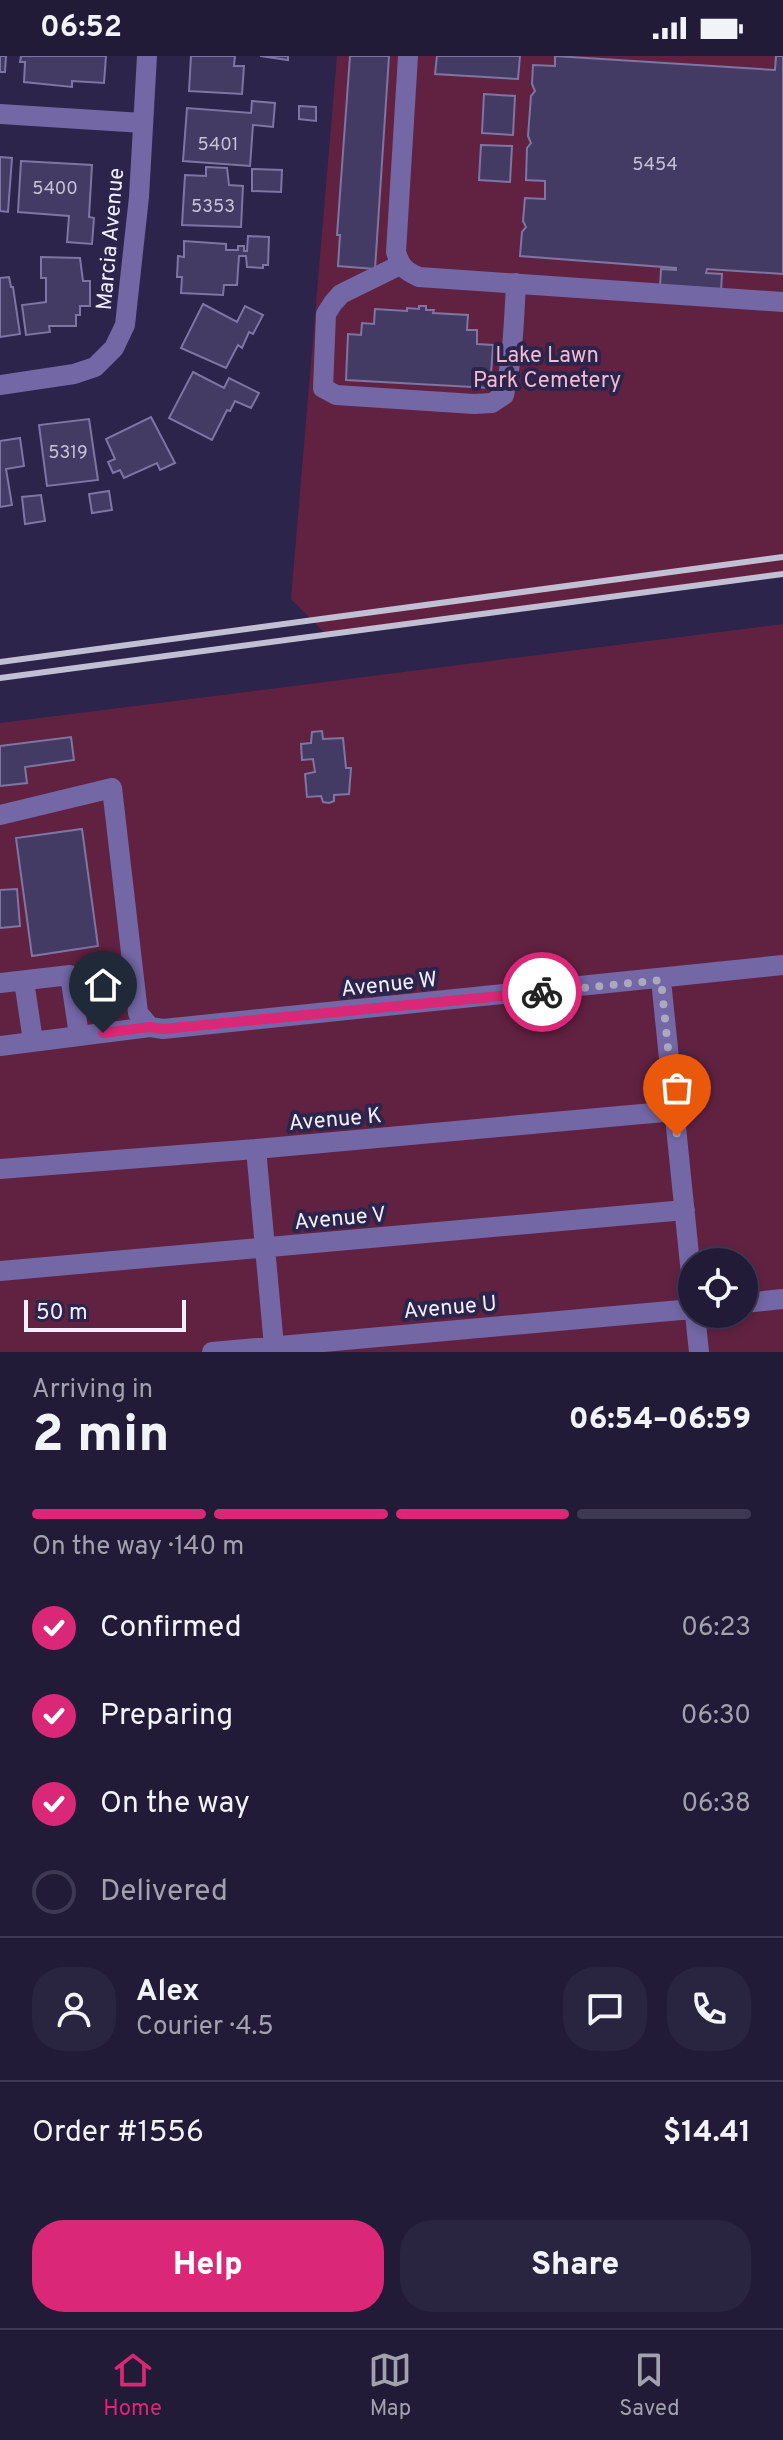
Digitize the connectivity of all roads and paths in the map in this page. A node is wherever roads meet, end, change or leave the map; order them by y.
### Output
1 (147, 56) edge
2 (408, 56) edge
3 (0, 114) edge
4 (143, 123) junction
5 (400, 265) junction
6 (516, 283) junction
7 (783, 302) edge
8 (0, 385) edge
9 (0, 815) edge
10 (783, 965) edge
11 (661, 980) junction
12 (24, 981) junction
13 (0, 983) edge
14 (150, 1027) junction
15 (79, 1035) junction
16 (33, 1041) junction
17 (0, 1046) edge
18 (675, 1111) junction
19 (256, 1149) junction
20 (0, 1169) edge
21 (685, 1210) junction
22 (265, 1248) junction
23 (689, 1248) edge
24 (0, 1271) edge
25 (783, 1299) edge
26 (758, 1302) edge
27 (678, 1311) edge
28 (696, 1328) edge
29 (422, 1342) edge
30 (274, 1346) junction
31 (212, 1352) edge
32 (699, 1352) edge

1 - 4 street, Marcia Avenue
2 - 5 street
3 - 4 street
4 - 8 street, Marcia Avenue
5 - 6 street
5 - 6 street
6 - 7 street
9 - 14 street
10 - 11 street, Avenue W
11 - 14 street, Avenue W
11 - 18 street
12 - 13 street
12 - 15 street
12 - 16 street
14 - 15 street, Avenue W
15 - 16 street, Avenue W
16 - 17 street, Avenue W
18 - 19 street, Avenue K
18 - 21 street
19 - 20 street, Avenue K
19 - 22 street
21 - 22 street, Avenue V
21 - 23 street
22 - 24 street, Avenue V
22 - 30 street
25 - 26 street
27 - 29 street, Avenue U
28 - 32 street
29 - 30 street, Avenue U
30 - 31 street, Avenue U

